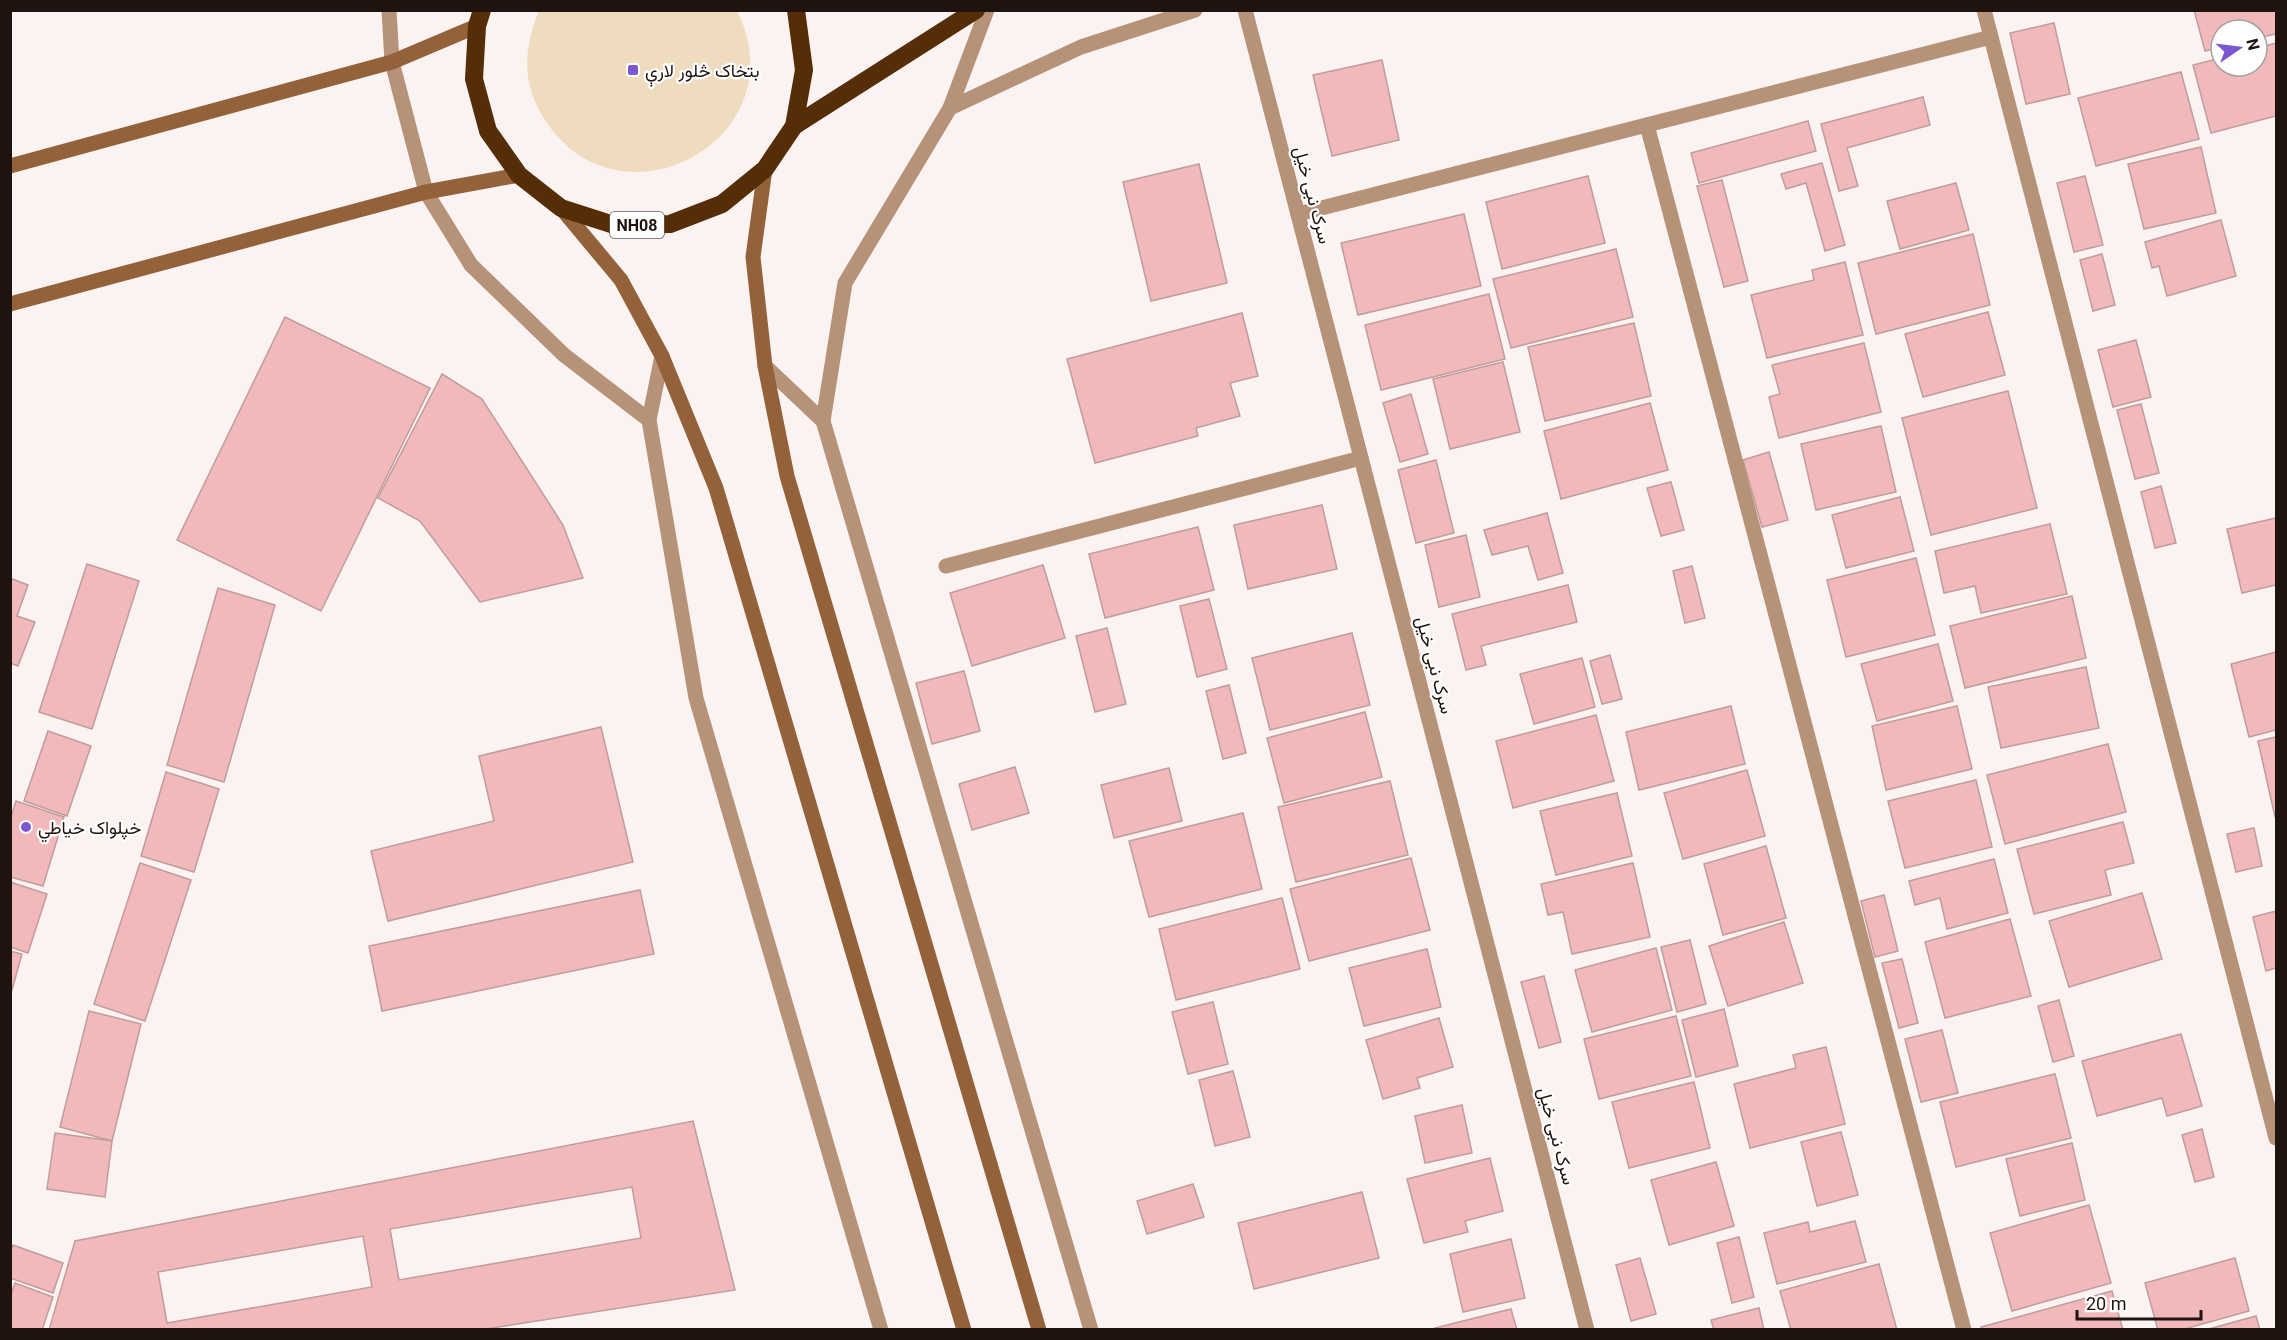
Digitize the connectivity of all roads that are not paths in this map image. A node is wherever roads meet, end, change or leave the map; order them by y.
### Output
1 (389, 10) edge
2 (796, 10) edge
3 (976, 10) edge
4 (987, 10) edge
5 (1195, 10) edge
6 (1245, 10) edge
7 (1984, 10) edge
8 (479, 18) edge
9 (1992, 37) junction
10 (392, 62) junction
11 (950, 108) junction
12 (1647, 125) junction
13 (794, 126) junction
14 (10, 166) edge
15 (765, 169) junction
16 (519, 175) junction
17 (426, 192) junction
18 (561, 208) junction
19 (1298, 214) junction
20 (10, 304) edge
21 (662, 356) junction
22 (765, 366) junction
23 (649, 420) junction
24 (823, 421) junction
25 (1361, 458) junction
26 (946, 566) dead end
27 (2277, 1138) edge
28 (881, 1329) edge
29 (964, 1329) edge
30 (1039, 1329) edge
31 (1091, 1329) edge
32 (1587, 1329) edge
33 (1964, 1329) edge

1 - 10 street
2 - 13 highway, NH08
3 - 13 highway, NH08
4 - 11 street
5 - 11 street
6 - 19 street, سرک نبی خیل
7 - 9 street
8 - 10 main road
8 - 16 highway, NH08
9 - 12 street
9 - 27 street
10 - 14 main road
10 - 17 street
11 - 24 street
12 - 19 street
12 - 33 street
13 - 15 highway, NH08
15 - 18 highway, NH08
15 - 22 main road
16 - 17 main road
16 - 18 highway, NH08
17 - 20 main road
17 - 23 street
18 - 21 main road
19 - 25 street, سرک نبی خیل
21 - 23 street
21 - 29 main road
22 - 24 street
22 - 30 main road
23 - 28 street
24 - 31 street
25 - 26 street
25 - 32 street, سرک نبی خیل

